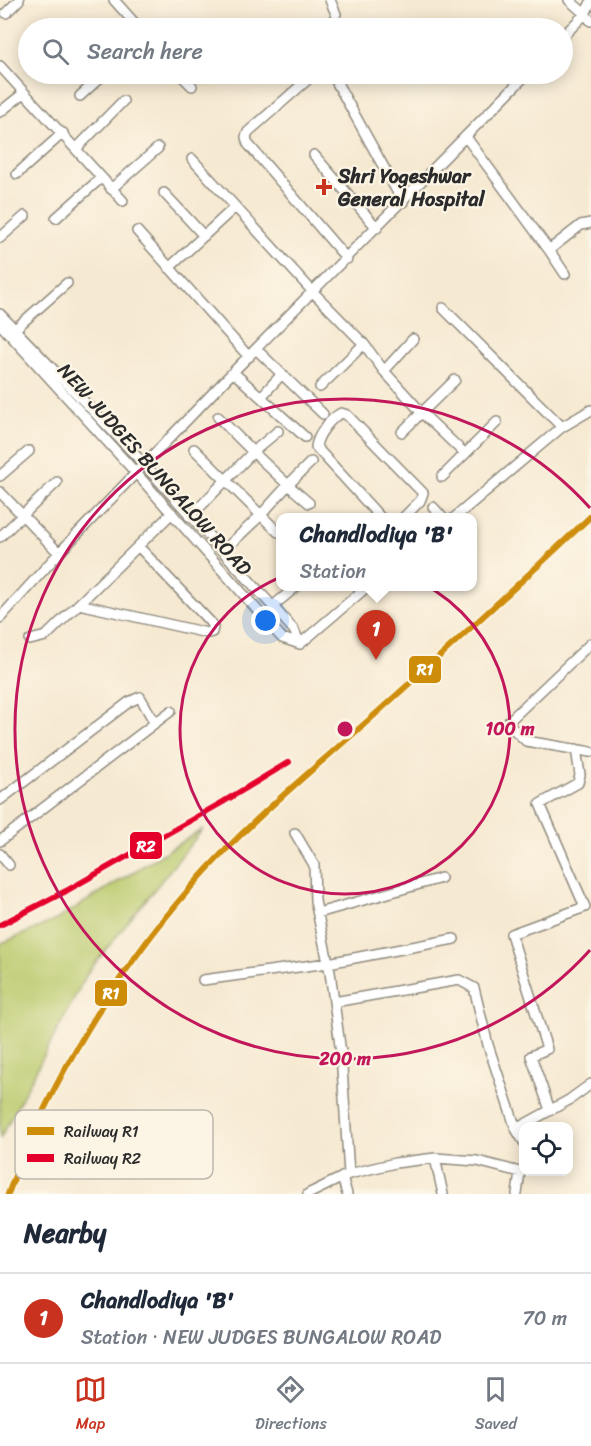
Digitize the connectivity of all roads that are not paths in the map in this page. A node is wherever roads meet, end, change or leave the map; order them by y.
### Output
1 (19, 0) edge
2 (114, 0) edge
3 (330, 0) edge
4 (569, 0) edge
5 (591, 2) edge
6 (6, 12) dead end
7 (336, 14) dead end
8 (588, 17) edge
9 (130, 18) edge
10 (573, 29) edge
11 (0, 66) edge
12 (93, 84) edge
13 (303, 84) edge
14 (338, 84) edge
15 (517, 84) edge
16 (24, 93) junction
17 (80, 96) dead end
18 (123, 101) dead end
19 (0, 112) edge
20 (63, 134) junction
21 (466, 137) junction
22 (76, 148) junction
23 (158, 148) dead end
24 (314, 155) dead end
25 (192, 159) dead end
26 (17, 174) dead end
27 (101, 178) junction
28 (111, 189) junction
29 (164, 193) dead end
30 (123, 201) dead end
31 (403, 202) junction
32 (235, 207) junction
33 (25, 216) dead end
34 (57, 218) dead end
35 (591, 223) edge
36 (377, 228) junction
37 (137, 231) dead end
38 (204, 236) junction
39 (0, 238) edge
40 (549, 250) junction
41 (347, 259) junction
42 (169, 268) junction
43 (566, 274) dead end
44 (67, 283) dead end
45 (313, 292) junction
46 (443, 308) dead end
47 (0, 314) edge
48 (0, 324) edge
49 (14, 330) junction
50 (413, 339) dead end
51 (364, 344) junction
52 (252, 353) junction
53 (384, 371) junction
54 (233, 372) junction
55 (282, 374) junction
56 (455, 380) dead end
57 (320, 387) dead end
58 (261, 397) junction
59 (591, 410) edge
60 (422, 413) junction
61 (323, 414) dead end
62 (218, 417) dead end
63 (497, 422) dead end
64 (562, 428) junction
65 (278, 431) dead end
66 (402, 432) dead end
67 (305, 437) dead end
68 (194, 448) dead end
69 (29, 451) dead end
70 (254, 452) junction
71 (465, 454) junction
72 (311, 462) dead end
73 (144, 464) junction
74 (136, 473) junction
75 (0, 476) edge
76 (442, 477) dead end
77 (226, 480) junction
78 (57, 483) dead end
79 (288, 485) junction
80 (0, 492) edge
81 (309, 502) dead end
82 (433, 507) dead end
83 (172, 513) junction
84 (376, 513) edge
85 (408, 513) edge
86 (438, 513) edge
87 (460, 513) edge
88 (22, 515) junction
89 (189, 516) junction
90 (260, 516) junction
91 (276, 530) edge
92 (0, 537) edge
93 (138, 546) junction
94 (223, 551) junction
95 (59, 553) junction
96 (291, 591) edge
97 (362, 591) edge
98 (79, 604) junction
99 (273, 606) junction
100 (1, 615) edge
101 (30, 640) dead end
102 (591, 643) edge
103 (300, 644) junction
104 (171, 711) dead end
105 (155, 723) junction
106 (576, 749) junction
107 (591, 752) edge
108 (0, 800) edge
109 (295, 833) dead end
110 (0, 842) edge
111 (0, 854) edge
112 (9, 865) dead end
113 (441, 878) dead end
114 (318, 913) junction
115 (454, 939) dead end
116 (328, 963) junction
117 (203, 980) dead end
118 (334, 1002) junction
119 (591, 1084) edge
120 (550, 1110) junction
121 (516, 1129) junction
122 (519, 1134) edge
123 (435, 1158) junction
124 (519, 1168) edge
125 (346, 1175) junction
126 (520, 1176) edge
127 (308, 1194) edge
128 (347, 1194) edge
129 (443, 1194) edge
130 (517, 1194) edge

1 - 6 street
2 - 9 street
3 - 7 street
4 - 8 street
5 - 8 street
8 - 10 street
11 - 16 street
12 - 17 street
13 - 41 street
14 - 31 street
15 - 21 street
16 - 19 street
16 - 20 street
18 - 22 street
20 - 22 street
20 - 26 street
21 - 31 street
21 - 40 street
22 - 27 street
23 - 28 street
24 - 36 street
25 - 32 street
27 - 28 street
27 - 34 street
28 - 30 street
29 - 38 street
31 - 36 street
32 - 38 street
32 - 45 street
33 - 39 street
35 - 40 street
36 - 41 street
37 - 42 street
38 - 42 street
40 - 43 street
41 - 45 street
42 - 52 street
44 - 49 street
45 - 51 street
45 - 52 street
46 - 64 street
47 - 49 street
48 - 74 street, NEW JUDGES BUNGALOW ROAD
49 - 73 street
50 - 53 street
51 - 53 street
51 - 57 street
52 - 54 street
52 - 55 street
53 - 60 street
54 - 58 street
54 - 73 street
55 - 58 street
55 - 61 street
56 - 60 street
58 - 67 street
59 - 64 street
60 - 66 street
60 - 71 street
62 - 70 street
63 - 71 street
64 - 87 street
65 - 70 street
68 - 77 street
69 - 75 street
70 - 77 street
70 - 79 street
71 - 76 street
72 - 79 street
73 - 74 street
73 - 89 street
74 - 83 street, NEW JUDGES BUNGALOW ROAD
74 - 95 street
77 - 89 street
77 - 90 street
78 - 88 street
79 - 81 street
79 - 90 street
80 - 88 street
82 - 86 street
83 - 93 street
83 - 103 street, NEW JUDGES BUNGALOW ROAD
84 - 85 street
88 - 92 street
88 - 95 street
89 - 94 street
90 - 91 street
90 - 94 street
93 - 98 street
93 - 98 street
94 - 99 street
95 - 100 street
96 - 99 street
97 - 103 street
98 - 101 street
99 - 103 street
102 - 106 street
104 - 105 street
105 - 108 street
105 - 110 street
106 - 107 street
106 - 120 street
109 - 114 street
111 - 112 street
113 - 114 street
114 - 116 street
115 - 116 street
116 - 117 street
116 - 118 street
118 - 121 street
118 - 125 street
119 - 120 street
120 - 121 street
121 - 122 street
123 - 124 street
123 - 125 street
123 - 129 street
125 - 127 street
125 - 128 street
126 - 130 street

